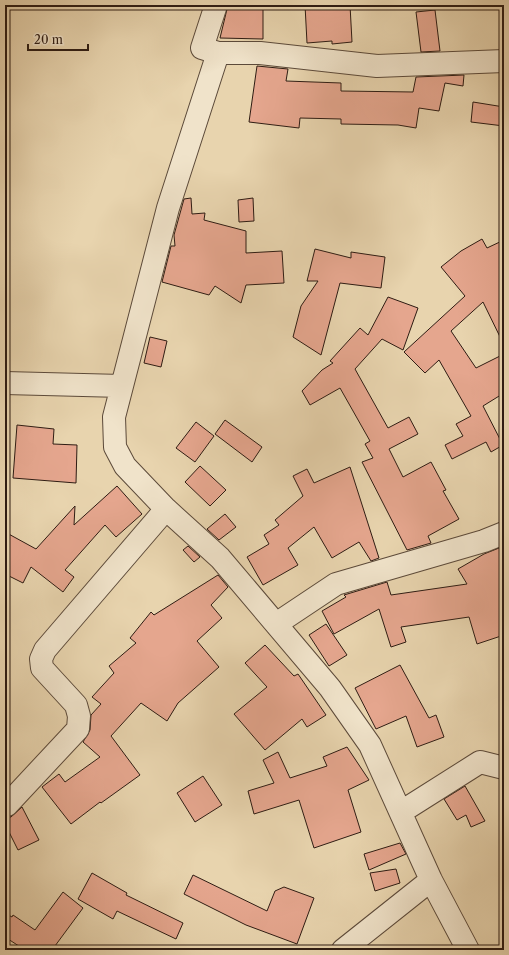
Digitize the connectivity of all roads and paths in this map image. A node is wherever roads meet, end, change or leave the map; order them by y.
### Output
1 (216, 5) edge
2 (218, 53) junction
3 (504, 62) edge
4 (5, 383) edge
5 (122, 386) junction
6 (166, 509) junction
7 (504, 533) edge
8 (276, 624) junction
9 (504, 768) edge
10 (7, 805) dead end
11 (401, 812) junction
12 (430, 880) junction
13 (343, 950) edge
14 (468, 950) edge

1 - 2 street
2 - 3 street
2 - 5 street
4 - 5 street
5 - 6 street
6 - 8 street
6 - 10 street
7 - 8 street
8 - 11 street
9 - 11 street
11 - 12 street
12 - 13 street
12 - 14 street

